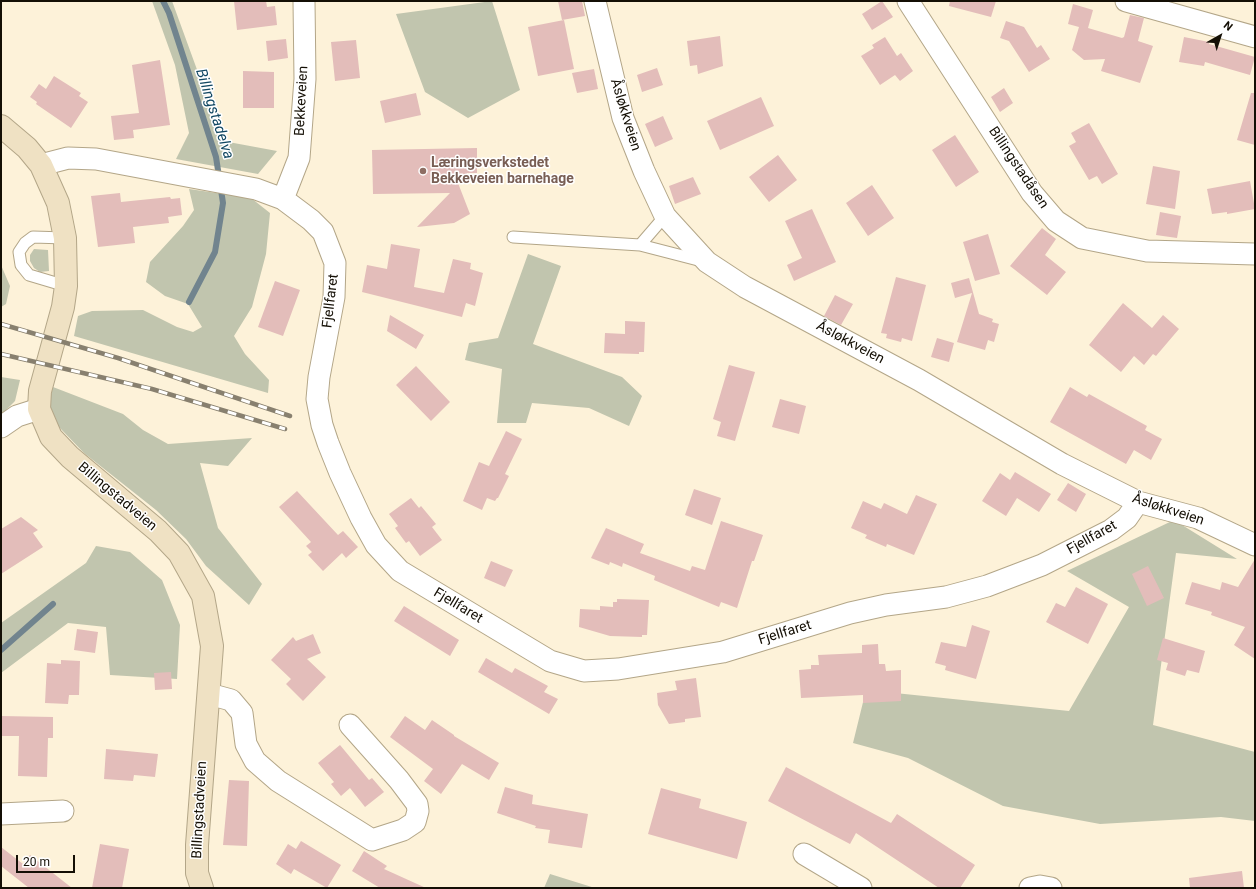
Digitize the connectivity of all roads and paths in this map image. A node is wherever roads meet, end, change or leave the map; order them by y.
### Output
1 (304, 1) edge
2 (595, 1) edge
3 (908, 1) edge
4 (1126, 1) edge
5 (1255, 37) edge
6 (1, 126) edge
7 (41, 165) junction
8 (282, 199) junction
9 (665, 216) junction
10 (513, 237) dead end
11 (65, 238) junction
12 (640, 245) junction
13 (1255, 254) edge
14 (707, 262) junction
15 (66, 286) junction
16 (39, 409) junction
17 (1, 427) edge
18 (1138, 502) junction
19 (1255, 545) edge
20 (209, 694) junction
21 (350, 725) dead end
22 (63, 810) dead end
23 (1, 814) edge
24 (804, 854) dead end
25 (202, 888) edge
26 (861, 888) edge
27 (1030, 888) edge
28 (1051, 888) edge

1 - 8 street, Bekkeveien
2 - 9 street, Åsløkkveien
3 - 13 street, Billingstadåsen
4 - 5 street
6 - 7 main road, Billingstadveien
7 - 8 street, Fjellfaret
7 - 11 main road, Billingstadveien
8 - 18 street, Fjellfaret
9 - 12 lane
9 - 14 street, Åsløkkveien
10 - 12 lane
11 - 15 main road, Billingstadveien
11 - 15 lane
12 - 14 lane
14 - 18 street, Åsløkkveien
15 - 16 main road, Billingstadveien
16 - 17 street
16 - 20 main road, Billingstadveien
18 - 19 street, Åsløkkveien
20 - 21 street
20 - 25 main road, Billingstadveien
22 - 23 street
24 - 26 street
27 - 28 street

